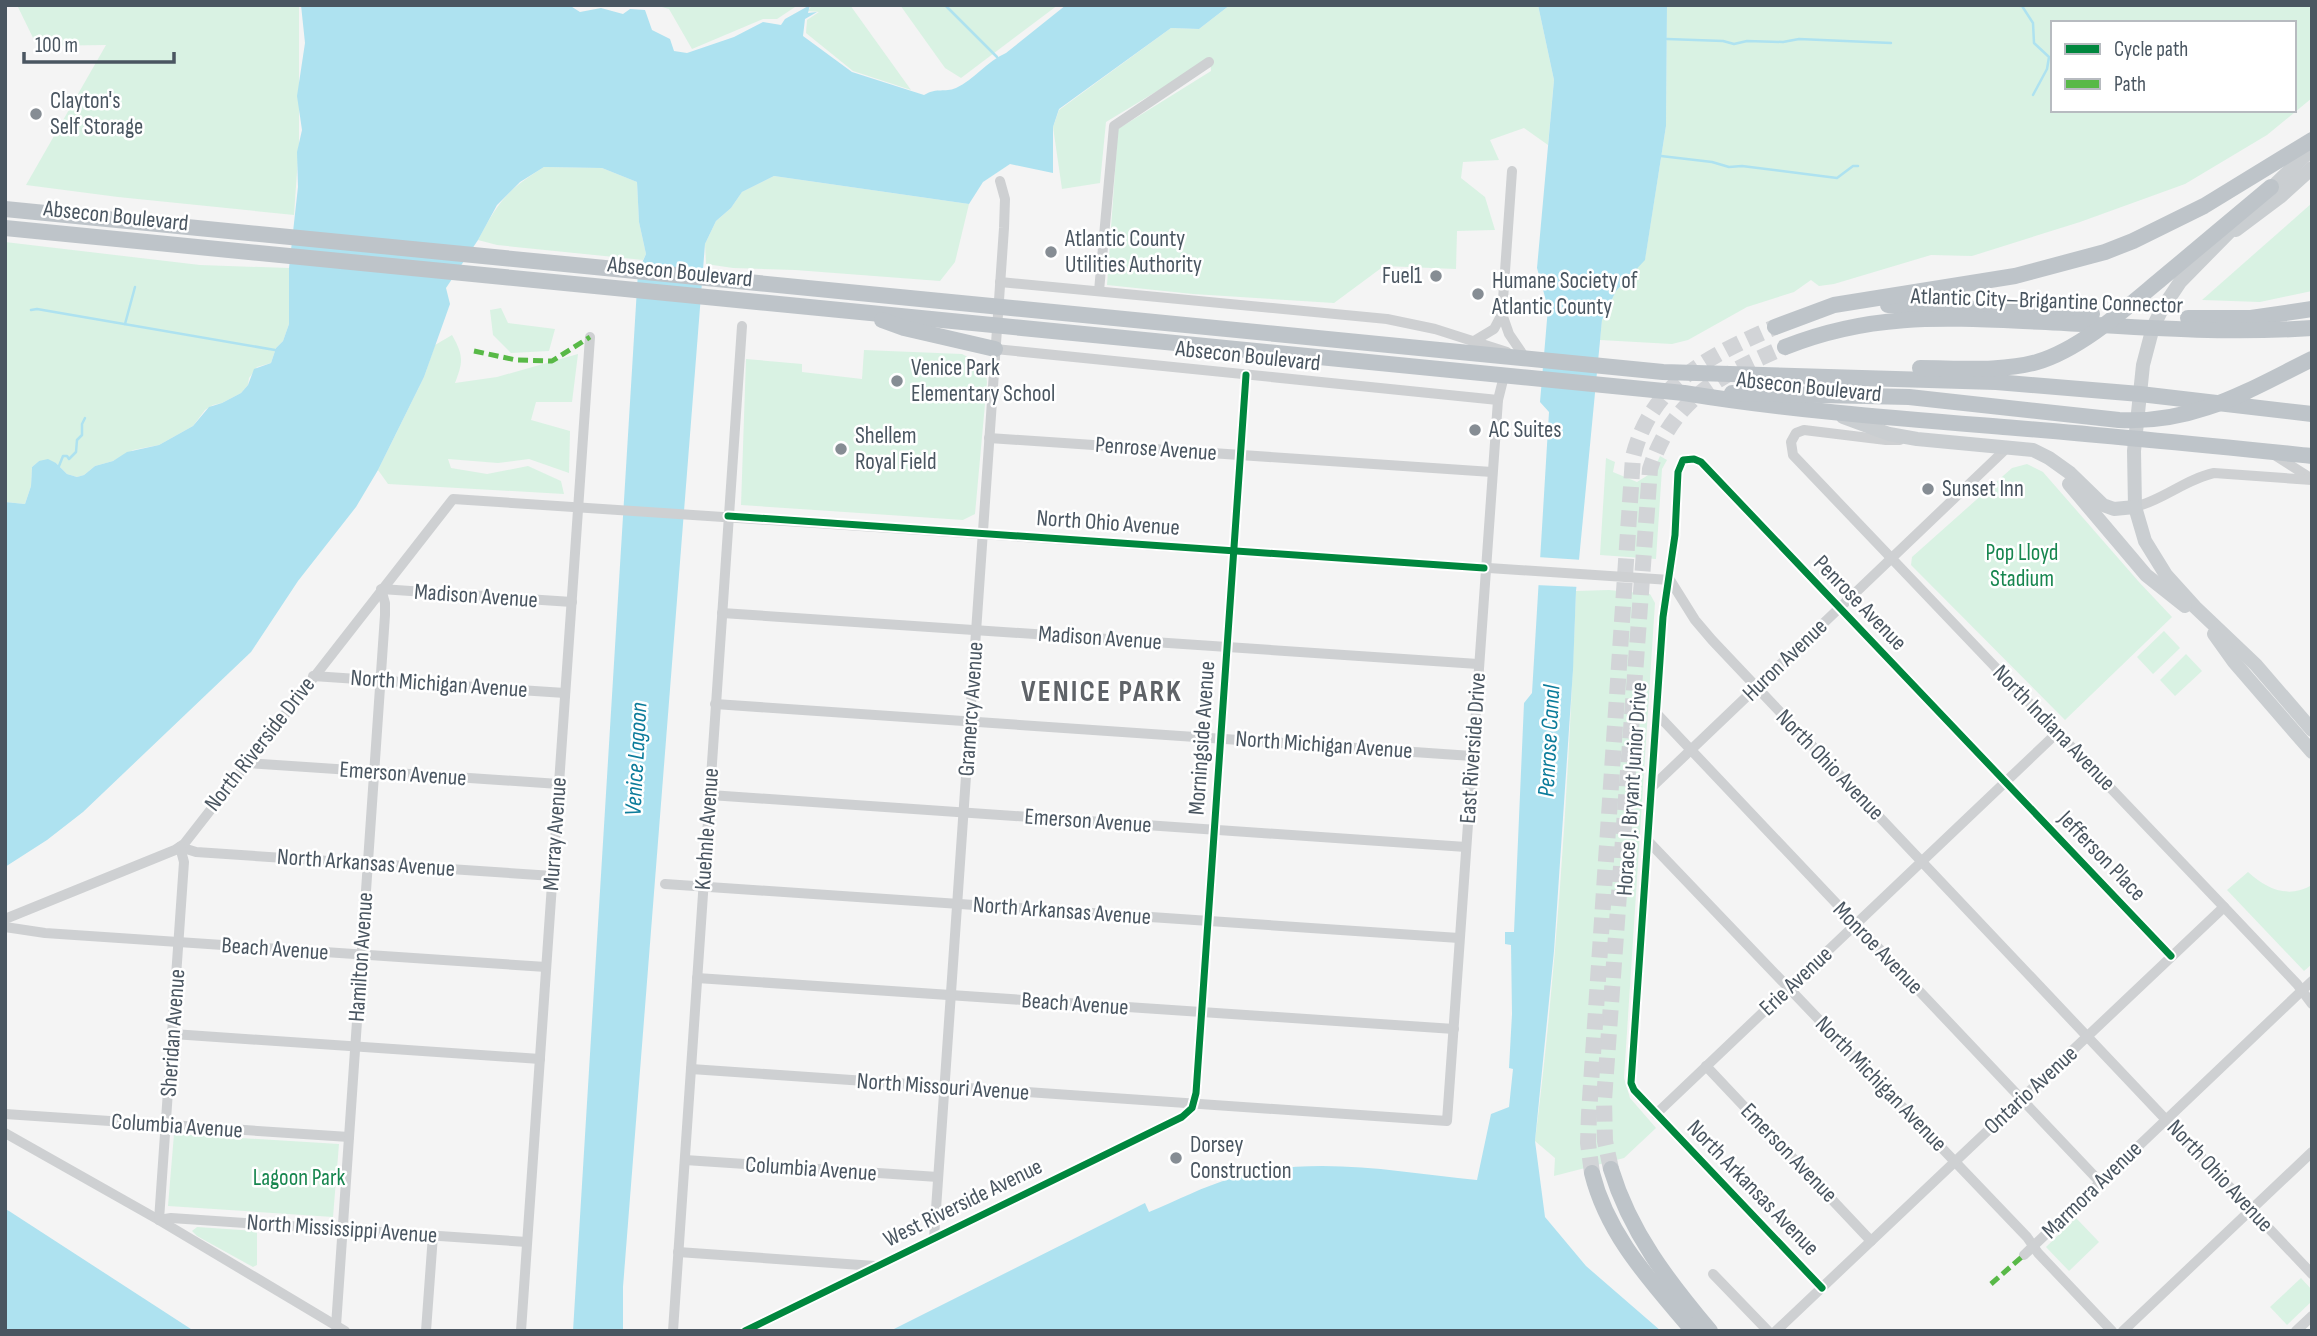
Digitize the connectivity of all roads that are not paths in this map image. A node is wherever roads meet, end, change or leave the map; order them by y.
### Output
1 (1209, 62) dead end
2 (2312, 140) edge
3 (2312, 149) edge
4 (2312, 167) edge
5 (1512, 171) dead end
6 (1000, 181) dead end
7 (2271, 187) junction
8 (5, 209) edge
9 (5, 228) edge
10 (2218, 244) junction
11 (1000, 282) junction
12 (1099, 291) junction
13 (999, 307) junction
14 (2312, 309) edge
15 (864, 313) junction
16 (1502, 314) junction
17 (1805, 315) junction
18 (2052, 317) junction
19 (2312, 319) edge
20 (2216, 325) junction
21 (997, 326) junction
22 (742, 327) dead end
23 (1775, 327) tunnel mouth
24 (2312, 328) edge
25 (2239, 331) junction
26 (590, 337) dead end
27 (1474, 341) junction
28 (1785, 347) tunnel mouth
29 (995, 349) junction
30 (1526, 359) junction
31 (2312, 359) edge
32 (1246, 375) junction
33 (1504, 376) junction
34 (1849, 377) junction
35 (1684, 393) junction
36 (2140, 394) junction
37 (1497, 400) junction
38 (1835, 414) junction
39 (2312, 414) edge
40 (989, 438) junction
41 (2136, 438) junction
42 (1917, 439) junction
43 (2009, 446) junction
44 (2271, 452) junction
45 (1240, 455) junction
46 (1793, 455) joint
47 (2312, 456) edge
48 (2049, 458) junction
49 (1683, 460) joint
50 (1492, 472) junction
51 (2312, 480) edge
52 (460, 498) joint
53 (579, 506) junction
54 (2135, 508) junction
55 (728, 516) junction
56 (982, 534) junction
57 (1234, 551) junction
58 (1892, 558) junction
59 (1484, 568) junction
60 (1670, 580) junction
61 (381, 589) junction
62 (572, 602) junction
63 (2195, 607) junction
64 (1839, 609) junction
65 (722, 613) junction
66 (2207, 624) junction
67 (976, 630) junction
68 (1227, 647) junction
69 (1478, 664) junction
70 (313, 676) junction
71 (380, 680) junction
72 (1756, 687) junction
73 (565, 693) junction
74 (715, 704) junction
75 (1657, 714) junction
76 (970, 721) junction
77 (2312, 730) edge
78 (2058, 732) junction
79 (1221, 738) junction
80 (1690, 750) junction
81 (2312, 752) edge
82 (1472, 756) junction
83 (247, 763) junction
84 (373, 772) junction
85 (2005, 783) junction
86 (559, 784) junction
87 (1652, 786) junction
88 (710, 795) junction
89 (963, 812) junction
90 (1214, 830) junction
91 (1648, 841) junction
92 (180, 847) junction
93 (1466, 847) junction
94 (1922, 862) junction
95 (367, 863) junction
96 (553, 876) junction
97 (665, 884) dead end
98 (704, 886) junction
99 (957, 904) junction
100 (2224, 907) junction
101 (5, 919) edge
102 (1208, 921) junction
103 (1856, 924) junction
104 (5, 927) edge
105 (1459, 938) junction
106 (179, 942) junction
107 (361, 955) junction
108 (2171, 956) junction
109 (546, 967) junction
110 (697, 978) junction
111 (2312, 981) edge
112 (1789, 988) junction
113 (2301, 991) junction
114 (951, 995) junction
115 (2312, 1004) edge
116 (1202, 1013) junction
117 (1454, 1029) junction
118 (173, 1034) junction
119 (2088, 1036) junction
120 (355, 1046) junction
121 (540, 1059) junction
122 (1706, 1066) junction
123 (691, 1069) junction
124 (945, 1087) junction
125 (2021, 1098) junction
126 (1194, 1104) junction
127 (5, 1114) edge
128 (1656, 1114) junction
129 (2166, 1120) junction
130 (166, 1125) junction
131 (5, 1133) edge
132 (348, 1138) junction
133 (2312, 1152) edge
134 (685, 1160) junction
135 (1955, 1161) junction
136 (1611, 1169) tunnel mouth
137 (1592, 1173) tunnel mouth
138 (938, 1177) junction
139 (2100, 1182) junction
140 (2251, 1210) junction
141 (159, 1220) junction
142 (343, 1229) junction
143 (433, 1235) junction
144 (934, 1238) junction
145 (1871, 1241) junction
146 (527, 1242) junction
147 (2033, 1246) junction
148 (678, 1252) junction
149 (2024, 1255) dead end
150 (878, 1266) junction
151 (1713, 1273) dead end
152 (2312, 1274) edge
153 (1822, 1288) junction
154 (2312, 1316) edge
155 (340, 1328) edge
156 (426, 1331) edge
157 (521, 1331) edge
158 (673, 1331) edge
159 (745, 1331) edge
160 (1693, 1331) edge
161 (1710, 1331) edge
162 (1768, 1331) edge
163 (1776, 1331) edge
164 (2112, 1331) edge
165 (2123, 1331) edge
166 (2297, 1331) edge

1 - 12 street
2 - 17 highway
3 - 7 main road
4 - 10 main road
5 - 16 street
6 - 11 street, Gramercy Avenue
7 - 10 main road
7 - 34 highway
8 - 13 highway, Absecon Boulevard
9 - 15 highway, Absecon Boulevard
10 - 36 main road
11 - 12 street, Absecon Boulevard
11 - 13 street, Gramercy Avenue
12 - 27 street, Absecon Boulevard
13 - 21 street, Gramercy Avenue
13 - 30 highway, Absecon Boulevard
14 - 20 highway
15 - 21 highway, Absecon Boulevard
15 - 29 highway
16 - 27 street
16 - 30 street
17 - 18 highway
17 - 23 highway
18 - 20 highway
18 - 28 highway, Atlantic City–Brigantine Connector
19 - 25 highway
20 - 25 highway, Atlantic City–Brigantine Connector
21 - 29 street, Gramercy Avenue
21 - 33 highway, Absecon Boulevard
22 - 55 street, Kuehnle Avenue
24 - 25 highway, Atlantic City–Brigantine Connector
26 - 53 street, Murray Avenue
27 - 30 street, Absecon Boulevard
29 - 32 street, Absecon Boulevard
29 - 40 street, Gramercy Avenue
30 - 34 highway, Absecon Boulevard
31 - 35 highway
32 - 37 street, Absecon Boulevard
32 - 45 street, Morningside Avenue
33 - 35 highway, Absecon Boulevard
33 - 37 street, East Riverside Drive
34 - 36 highway, Absecon Boulevard
35 - 38 highway, Absecon Boulevard
36 - 39 highway, Absecon Boulevard
36 - 41 main road
37 - 50 street, East Riverside Drive
38 - 41 highway, Absecon Boulevard
38 - 42 main road
40 - 45 street, Penrose Avenue
40 - 56 street, Gramercy Avenue
41 - 44 highway, Absecon Boulevard
41 - 54 main road
42 - 43 main road, Absecon Boulevard
42 - 46 street, Absecon Boulevard
43 - 48 main road, Absecon Boulevard
43 - 58 street, Huron Avenue
44 - 47 highway, Absecon Boulevard
44 - 51 street
45 - 50 street, Penrose Avenue
45 - 57 street, Morningside Avenue
46 - 58 street, North Indiana Avenue
48 - 54 main road, Absecon Boulevard
48 - 66 main road
49 - 60 street, Horace J. Bryant Junior Drive
49 - 64 street, Penrose Avenue
50 - 59 street, East Riverside Drive
51 - 54 street
52 - 53 street, North Ohio Avenue
52 - 61 street, North Riverside Drive
53 - 55 street, North Ohio Avenue
53 - 62 street, Murray Avenue
54 - 63 main road
55 - 56 street, North Ohio Avenue
55 - 65 street, Kuehnle Avenue
56 - 57 street, North Ohio Avenue
56 - 67 street, Gramercy Avenue
57 - 59 street, North Ohio Avenue
57 - 68 street, Morningside Avenue
58 - 64 street, Huron Avenue
58 - 78 street, North Indiana Avenue
59 - 60 street, North Ohio Avenue
59 - 69 street, East Riverside Drive
60 - 72 street, North Ohio Avenue
60 - 75 street, Horace J. Bryant Junior Drive
61 - 62 street, Madison Avenue
61 - 70 street, North Riverside Drive
61 - 71 street, Hamilton Avenue
62 - 73 street, Murray Avenue
63 - 66 main road
63 - 77 main road
64 - 72 street, Huron Avenue
64 - 85 street, Penrose Avenue
65 - 67 street, Madison Avenue
65 - 74 street, Kuehnle Avenue
66 - 81 main road
67 - 68 street, Madison Avenue
67 - 76 street, Gramercy Avenue
68 - 69 street, Madison Avenue
68 - 79 street, Morningside Avenue
69 - 82 street, East Riverside Drive
70 - 71 street, North Michigan Avenue
70 - 83 street, North Riverside Drive
71 - 73 street, North Michigan Avenue
71 - 84 street, Hamilton Avenue
72 - 80 street, Huron Avenue
72 - 94 street, North Ohio Avenue
73 - 86 street, Murray Avenue
74 - 76 street, North Michigan Avenue
74 - 88 street, Kuehnle Avenue
75 - 80 street, Monroe Avenue
75 - 87 street, Horace J. Bryant Junior Drive
76 - 79 street, North Michigan Avenue
76 - 89 street, Gramercy Avenue
78 - 85 street, Erie Avenue
78 - 100 street, North Indiana Avenue
79 - 82 street, North Michigan Avenue
79 - 90 street, Morningside Avenue
80 - 87 street, Huron Avenue
80 - 103 street, Monroe Avenue
82 - 93 street, East Riverside Drive
83 - 84 street, Emerson Avenue
83 - 92 street, North Riverside Drive
84 - 86 street, Emerson Avenue
84 - 95 street, Hamilton Avenue
85 - 94 street, Erie Avenue
85 - 108 street, Jefferson Place
86 - 96 street, Murray Avenue
87 - 91 street, Horace J. Bryant Junior Drive
88 - 89 street, Emerson Avenue
88 - 98 street, Kuehnle Avenue
89 - 90 street, Emerson Avenue
89 - 99 street, Gramercy Avenue
90 - 93 street, Emerson Avenue
90 - 102 street, Morningside Avenue
91 - 112 street, North Michigan Avenue
91 - 128 street, Horace J. Bryant Junior Drive
92 - 95 street, North Arkansas Avenue
92 - 101 street, North Riverside Drive
92 - 106 street, Sheridan Avenue
93 - 105 street, East Riverside Drive
94 - 103 street, Erie Avenue
94 - 119 street, North Ohio Avenue
95 - 96 street, North Arkansas Avenue
95 - 107 street, Hamilton Avenue
96 - 109 street, Murray Avenue
97 - 98 street, North Arkansas Avenue
98 - 99 street, North Arkansas Avenue
98 - 110 street, Kuehnle Avenue
99 - 102 street, North Arkansas Avenue
99 - 114 street, Gramercy Avenue
100 - 108 street, Ontario Avenue
100 - 113 street, North Indiana Avenue
102 - 105 street, North Arkansas Avenue
102 - 116 street, Morningside Avenue
103 - 112 street, Erie Avenue
103 - 125 street, Monroe Avenue
104 - 106 street, Beach Avenue
105 - 117 street, East Riverside Drive
106 - 107 street, Beach Avenue
106 - 118 street, Sheridan Avenue
107 - 109 street, Beach Avenue
107 - 120 street, Hamilton Avenue
108 - 119 street, Ontario Avenue
109 - 121 street, Murray Avenue
110 - 114 street, Beach Avenue
110 - 123 street, Kuehnle Avenue
111 - 113 street, Marmora Avenue
112 - 122 street, Erie Avenue
112 - 135 street, North Michigan Avenue
113 - 115 street, North Indiana Avenue
113 - 129 street, Marmora Avenue
114 - 116 street, Beach Avenue
114 - 124 street, Gramercy Avenue
116 - 117 street, Beach Avenue
116 - 126 street, Morningside Avenue
117 - 126 street, East Riverside Drive
118 - 120 street
118 - 130 street, Sheridan Avenue
119 - 125 street, Ontario Avenue
119 - 129 street, North Ohio Avenue
120 - 121 street
120 - 132 street, Hamilton Avenue
121 - 146 street, Murray Avenue
122 - 128 street, Erie Avenue
122 - 145 street, Emerson Avenue
123 - 124 street, North Missouri Avenue
123 - 134 street, Kuehnle Avenue
124 - 126 street, North Missouri Avenue
124 - 138 street, Gramercy Avenue
125 - 135 street, Ontario Avenue
125 - 139 street, Monroe Avenue
126 - 144 street, West Riverside Avenue
127 - 130 street, Columbia Avenue
128 - 153 street, North Arkansas Avenue
129 - 139 street, Marmora Avenue
129 - 140 street, North Ohio Avenue
130 - 132 street, Columbia Avenue
130 - 141 street, Sheridan Avenue
131 - 141 street
132 - 142 street, Hamilton Avenue
133 - 140 street
134 - 138 street, Columbia Avenue
134 - 148 street, Kuehnle Avenue
135 - 145 street, Ontario Avenue
135 - 147 street, North Michigan Avenue
136 - 161 highway
137 - 160 highway
138 - 144 street, Gramercy Avenue
139 - 147 street, Marmora Avenue
140 - 152 street, North Ohio Avenue
140 - 165 street
141 - 142 street, North Mississippi Avenue
141 - 155 street
142 - 143 street, North Mississippi Avenue
142 - 155 street, Hamilton Avenue
143 - 146 street, North Mississippi Avenue
143 - 156 street
144 - 150 street, West Riverside Avenue
145 - 153 street, Ontario Avenue
146 - 157 street, Murray Avenue
147 - 149 street, Marmora Avenue
147 - 164 street, North Michigan Avenue
148 - 150 street
148 - 158 street, Kuehnle Avenue
150 - 159 street, West Riverside Avenue
151 - 162 street
153 - 163 street, Ontario Avenue
154 - 166 street

